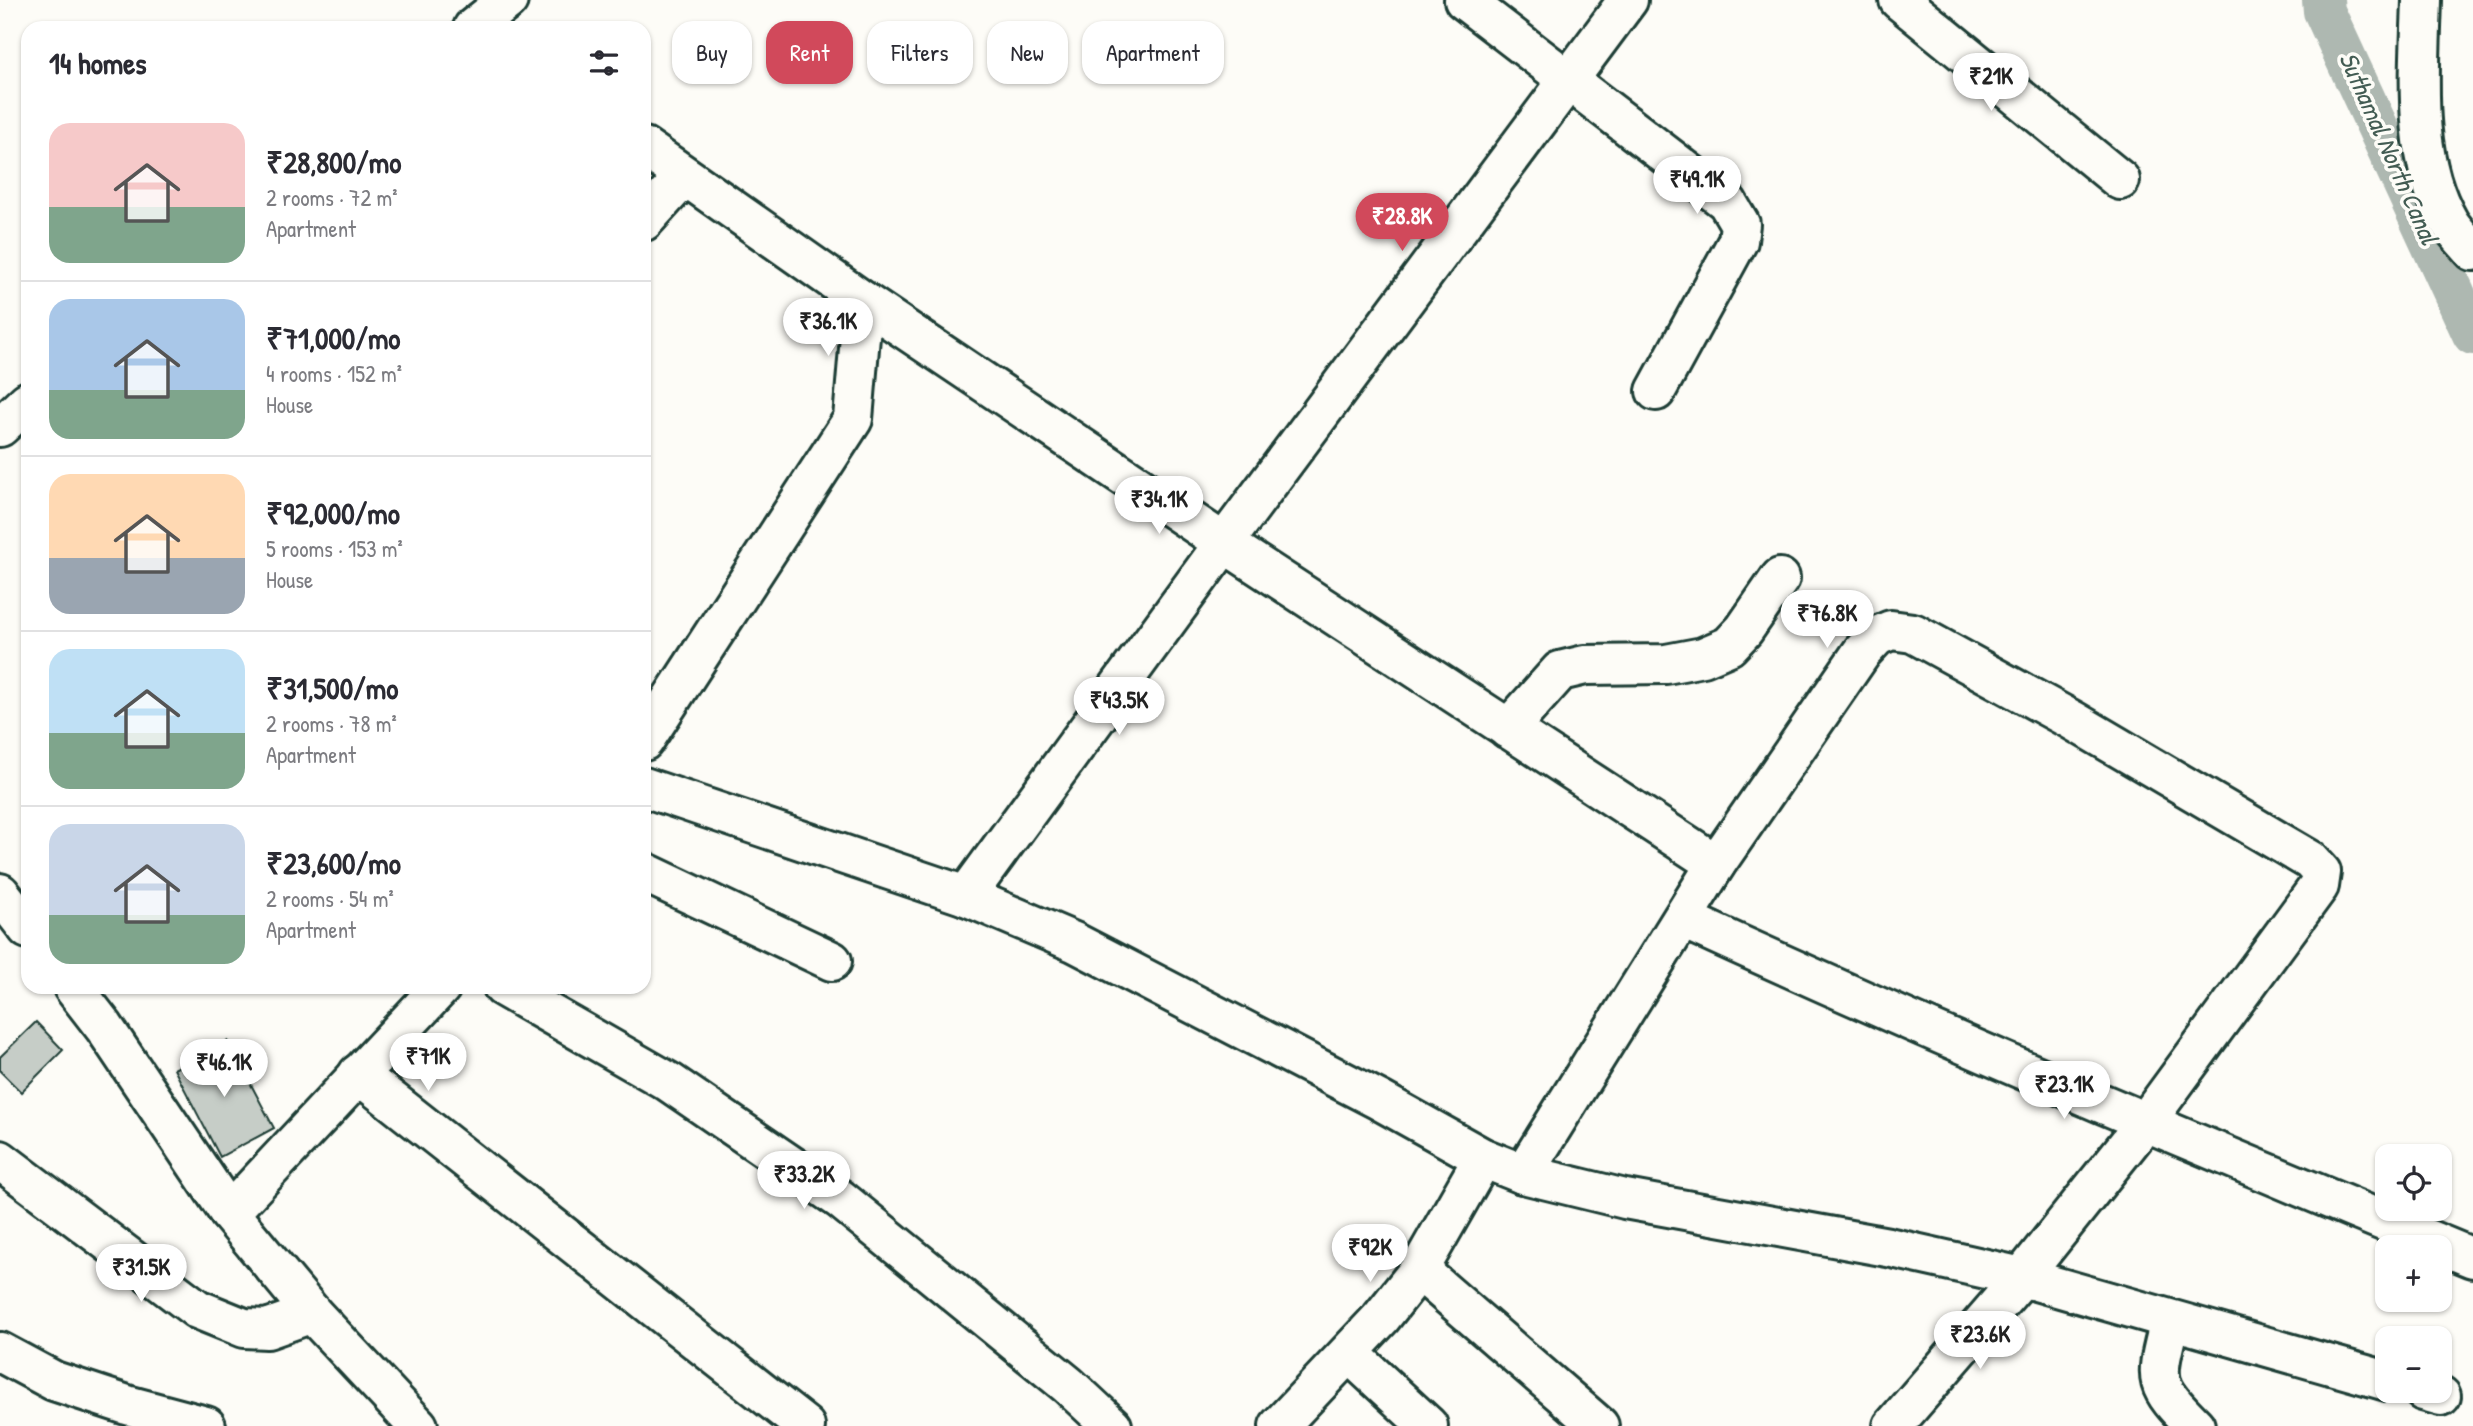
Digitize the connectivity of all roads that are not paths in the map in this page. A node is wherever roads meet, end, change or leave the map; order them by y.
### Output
1 (508, 0) edge
2 (1464, 0) edge
3 (1628, 0) edge
4 (1899, 0) edge
5 (2422, 0) edge
6 (485, 21) edge
7 (1567, 80) junction
8 (651, 153) edge
9 (684, 177) junction
10 (2120, 180) dead end
11 (651, 213) edge
12 (2473, 251) edge
13 (863, 301) junction
14 (1656, 391) dead end
15 (21, 408) edge
16 (0, 427) edge
17 (1224, 543) junction
18 (1780, 578) dead end
19 (1508, 729) junction
20 (651, 730) edge
21 (651, 789) edge
22 (1716, 864) junction
23 (651, 875) edge
24 (0, 893) edge
25 (966, 896) junction
26 (1683, 919) junction
27 (21, 920) edge
28 (832, 961) dead end
29 (78, 994) edge
30 (433, 994) edge
31 (515, 994) edge
32 (358, 1074) junction
33 (2145, 1124) junction
34 (1483, 1158) junction
35 (0, 1160) edge
36 (1523, 1174) junction
37 (229, 1213) junction
38 (2473, 1258) edge
39 (1419, 1270) junction
40 (2022, 1277) junction
41 (312, 1313) junction
42 (2170, 1320) junction
43 (0, 1352) edge
44 (1349, 1353) junction
45 (2375, 1378) edge
46 (206, 1426) edge
47 (418, 1426) edge
48 (805, 1426) edge
49 (1112, 1426) edge
50 (1279, 1426) edge
51 (1428, 1426) edge
52 (1600, 1426) edge
53 (1893, 1426) edge
54 (2195, 1426) edge

1 - 6 street
2 - 7 street
3 - 7 street
4 - 10 street
5 - 12 street
7 - 14 street
7 - 17 street
8 - 9 street
9 - 11 street
9 - 13 street
13 - 17 street
13 - 20 street
15 - 16 street
17 - 19 street
17 - 25 street
18 - 19 street
19 - 22 street
21 - 25 street
22 - 26 street
22 - 33 street
23 - 28 street
24 - 27 street
25 - 34 street
26 - 33 street
26 - 36 street
29 - 37 street
30 - 32 street
31 - 49 street
32 - 37 street
32 - 48 street
33 - 38 street
33 - 40 street
34 - 36 street
34 - 39 street
35 - 41 street
36 - 40 street
37 - 41 street
39 - 44 street
39 - 52 street
40 - 42 street
40 - 53 street
41 - 47 street
42 - 45 street
42 - 54 street
43 - 46 street
44 - 50 street
44 - 51 street

